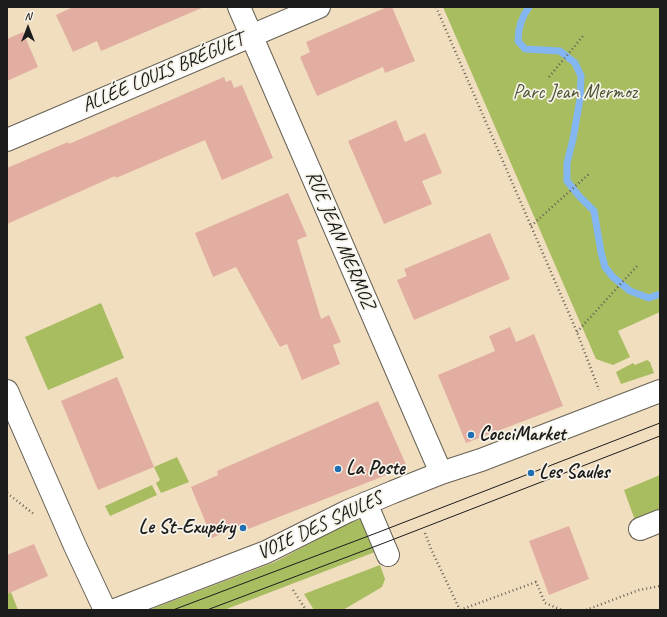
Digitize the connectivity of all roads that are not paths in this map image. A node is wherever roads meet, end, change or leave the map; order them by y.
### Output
1 (239, 7) edge
2 (319, 7) edge
3 (252, 36) junction
4 (7, 140) edge
5 (7, 391) edge
6 (660, 392) edge
7 (441, 473) junction
8 (366, 503) junction
9 (660, 521) edge
10 (640, 528) dead end
11 (388, 555) dead end
12 (105, 610) edge
13 (115, 610) edge

1 - 3 street, RUE JEAN MERMOZ
2 - 3 street, ALLÉE LOUIS BRÉGUET
3 - 4 street, ALLÉE LOUIS BRÉGUET
3 - 7 street, RUE JEAN MERMOZ
5 - 12 street
6 - 7 street, VOIE DES SAULES
7 - 8 street, VOIE DES SAULES
8 - 11 street
8 - 13 street, VOIE DES SAULES
9 - 10 street

